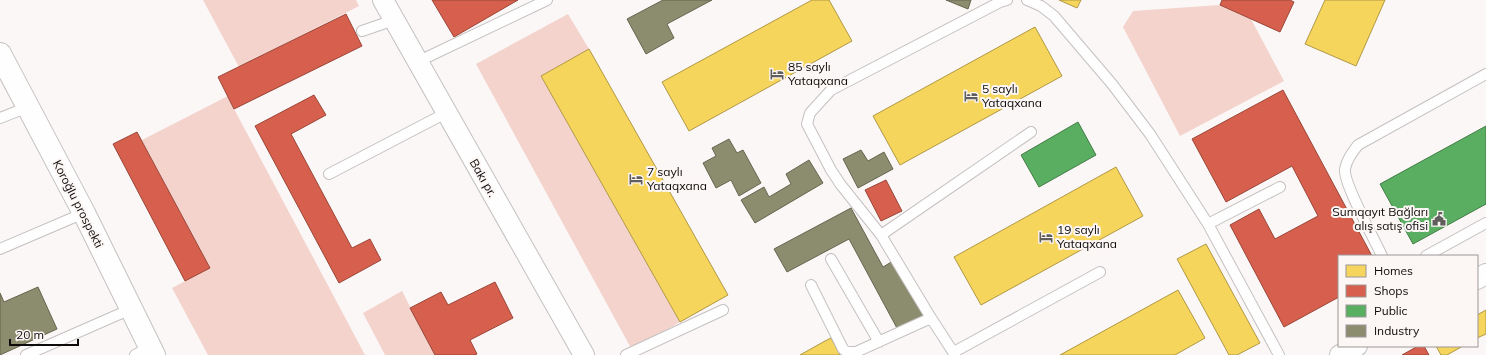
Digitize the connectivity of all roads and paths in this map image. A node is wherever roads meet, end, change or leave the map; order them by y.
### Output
1 (383, 0) edge
2 (546, 0) edge
3 (1007, 0) edge
4 (1027, 0) edge
5 (394, 20) junction
6 (362, 30) dead end
7 (0, 54) edge
8 (417, 62) junction
9 (1486, 74) edge
10 (28, 107) junction
11 (446, 113) junction
12 (0, 118) edge
13 (1031, 132) dead end
14 (329, 174) dead end
15 (1280, 187) dead end
16 (84, 213) junction
17 (1486, 223) edge
18 (1208, 224) junction
19 (881, 235) junction
20 (0, 249) edge
21 (1382, 255) edge
22 (1428, 255) edge
23 (830, 259) dead end
24 (1100, 272) dead end
25 (811, 285) dead end
26 (131, 309) junction
27 (722, 310) dead end
28 (931, 318) junction
29 (878, 342) junction
30 (1354, 347) edge
31 (146, 352) edge
32 (955, 354) edge
33 (26, 355) edge
34 (584, 355) edge
35 (626, 355) edge
36 (1279, 355) edge
37 (1340, 355) edge

1 - 5 street, Bakı pr.
2 - 8 lane
3 - 19 lane
4 - 18 lane
5 - 6 lane
5 - 8 street, Bakı pr.
7 - 10 street, Koroğlu prospekti
8 - 11 street, Bakı pr.
9 - 21 lane
10 - 12 lane
10 - 16 street, Koroğlu prospekti
11 - 14 lane
11 - 34 street, Bakı pr.
13 - 19 lane
15 - 18 lane
16 - 20 lane
16 - 26 street, Koroğlu prospekti
17 - 22 lane
18 - 36 lane
19 - 28 lane
23 - 29 lane
24 - 32 lane
25 - 29 lane
26 - 31 street, Koroğlu prospekti
26 - 33 lane
27 - 35 lane
28 - 29 lane
28 - 32 lane
30 - 37 street

